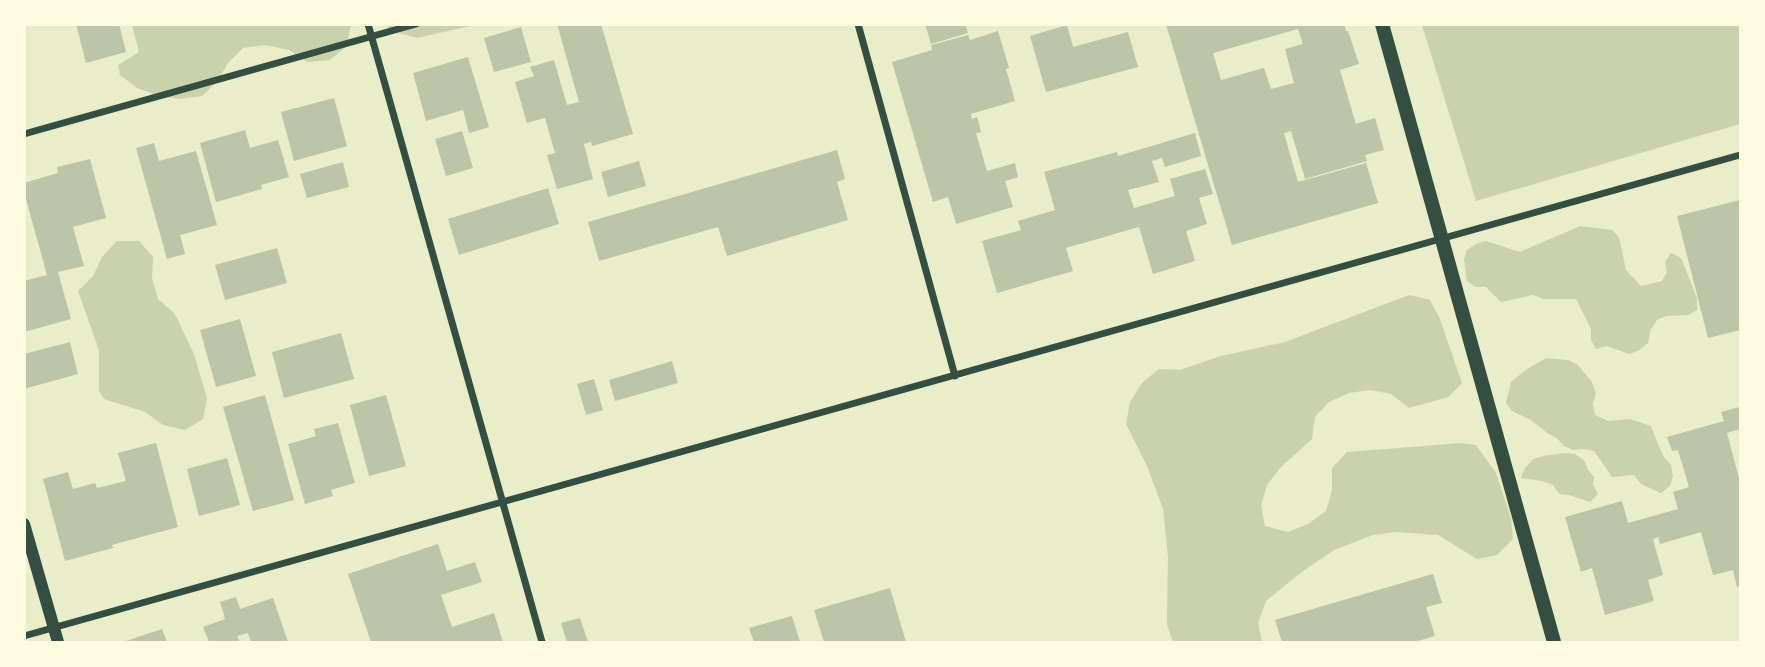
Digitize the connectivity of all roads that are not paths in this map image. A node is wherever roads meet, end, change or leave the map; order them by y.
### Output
1 (368, 24) edge
2 (416, 24) edge
3 (858, 24) edge
4 (1382, 24) edge
5 (371, 36) junction
6 (24, 134) edge
7 (1741, 155) edge
8 (1442, 239) junction
9 (955, 376) junction
10 (502, 502) junction
11 (24, 524) edge
12 (54, 628) junction
13 (24, 636) edge
14 (58, 642) edge
15 (542, 642) edge
16 (1554, 642) edge

1 - 5 street
2 - 5 street
3 - 9 street
4 - 8 main road
5 - 6 street
5 - 10 street
7 - 8 street
8 - 9 street
8 - 16 main road
9 - 10 street
10 - 12 street
10 - 15 street
11 - 12 street
12 - 13 street
12 - 14 street

